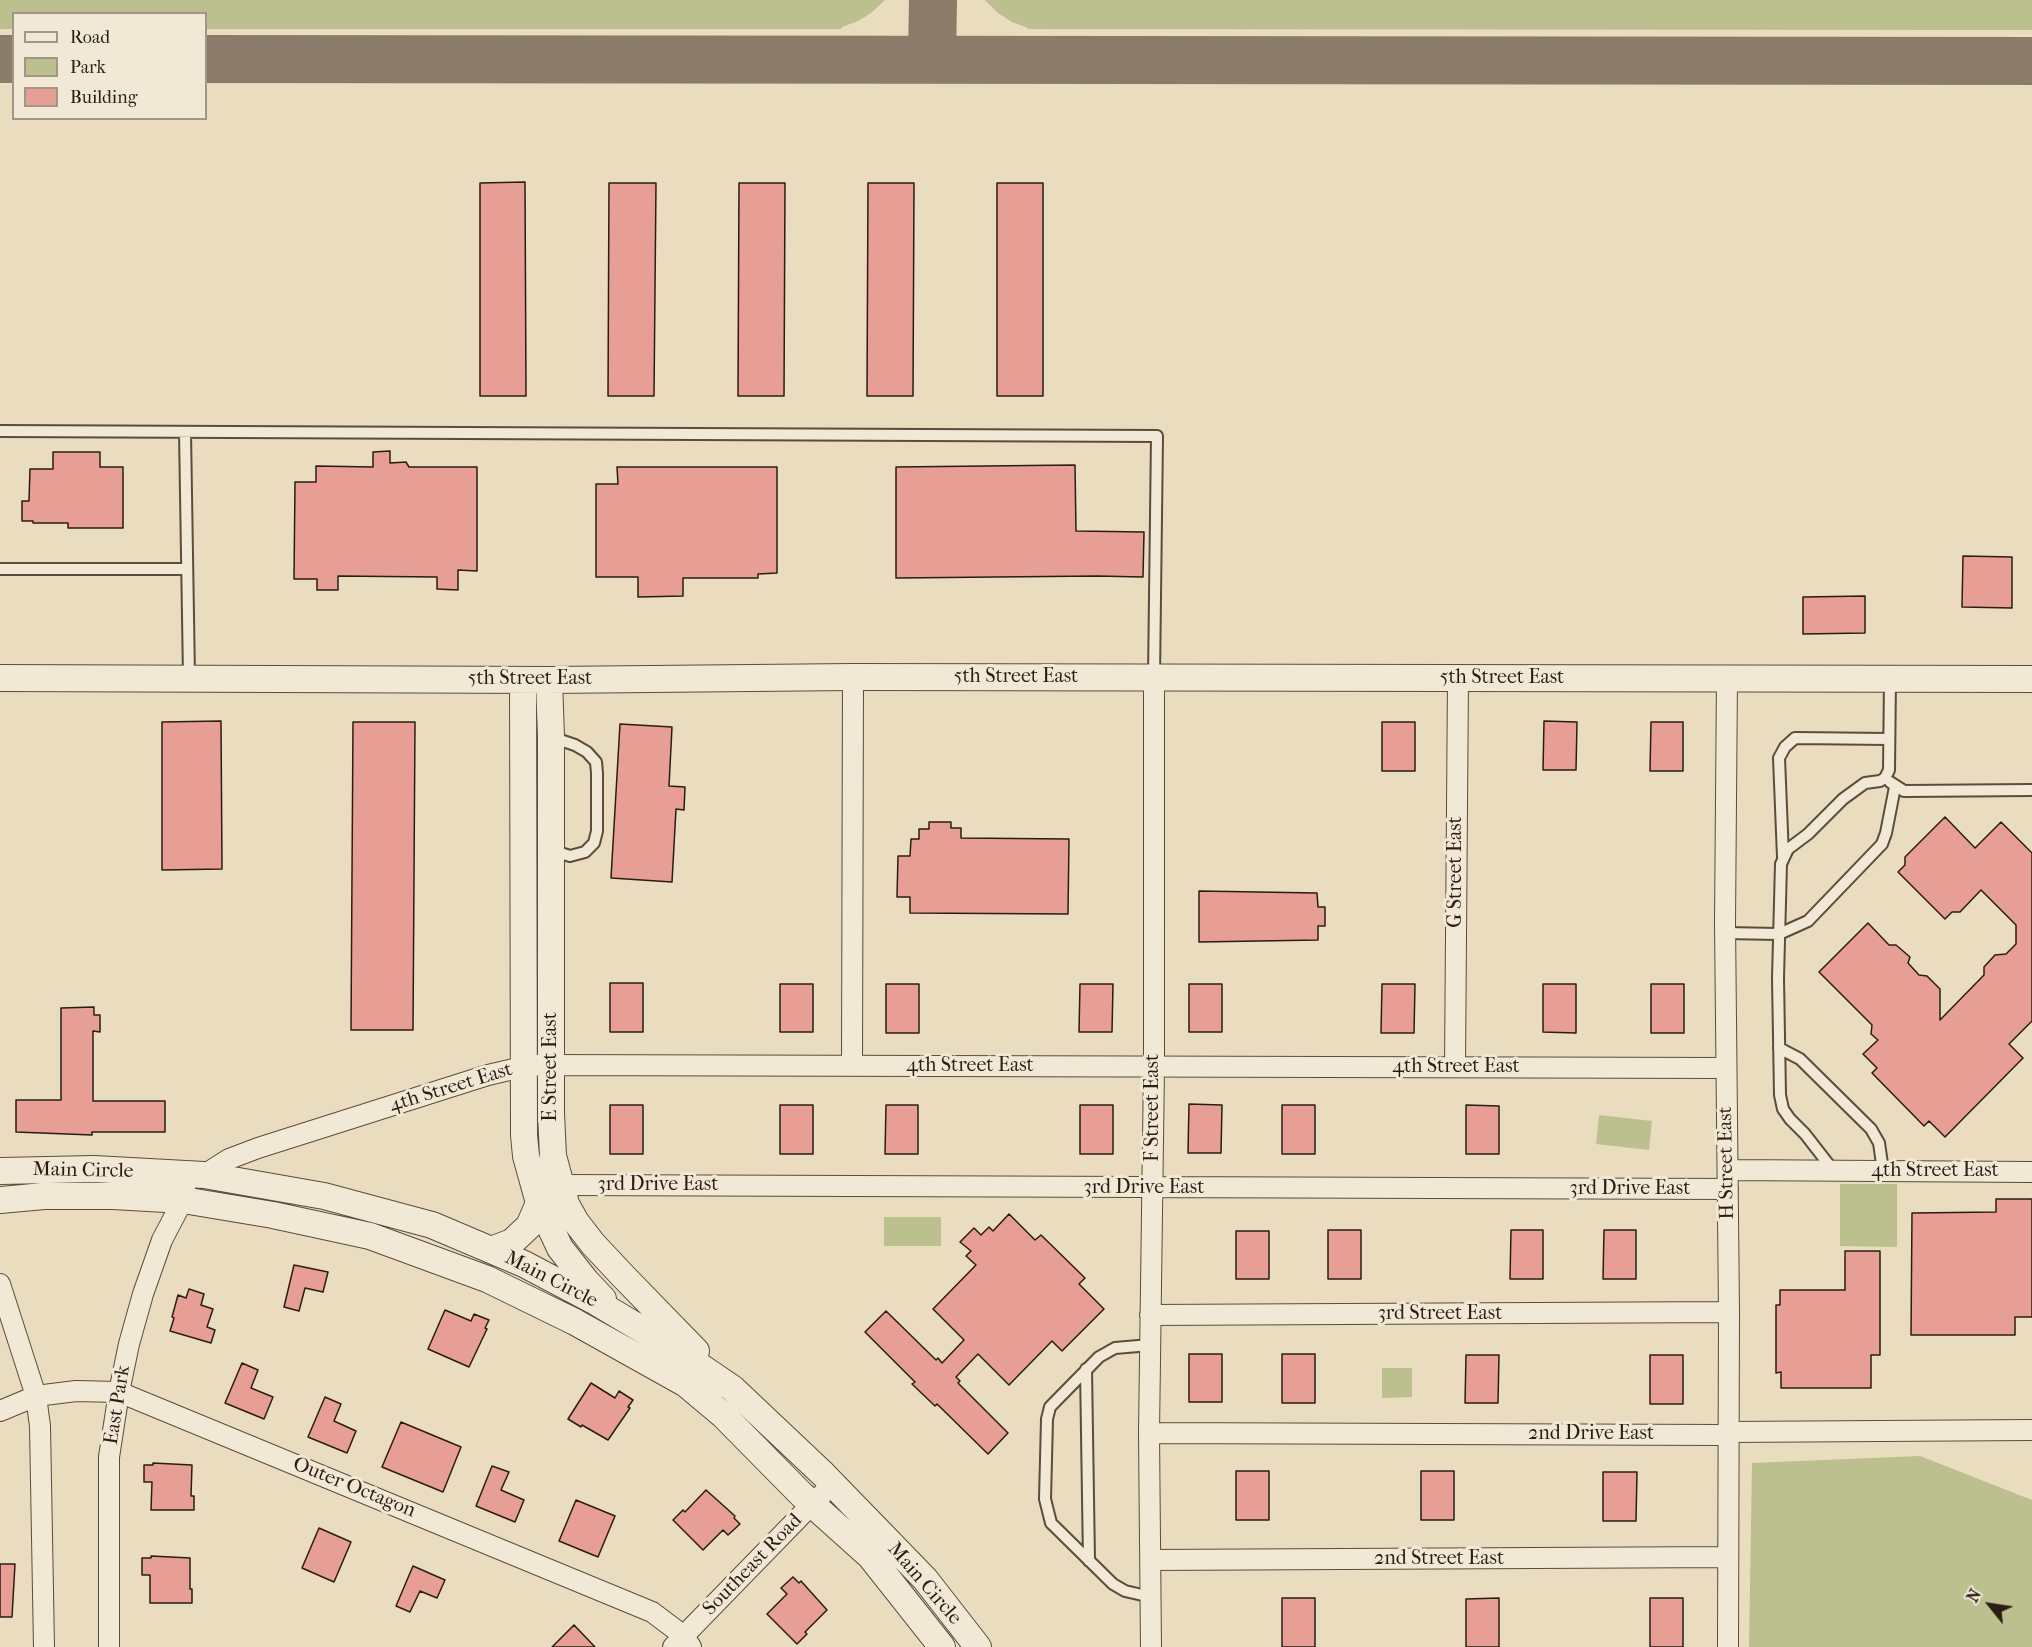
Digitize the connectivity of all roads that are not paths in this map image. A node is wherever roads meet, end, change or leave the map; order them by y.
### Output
1 (0, 431) edge
2 (185, 432) junction
3 (0, 569) edge
4 (187, 569) junction
5 (853, 677) junction
6 (1154, 677) junction
7 (0, 678) edge
8 (189, 678) junction
9 (1458, 678) junction
10 (1727, 678) junction
11 (1890, 679) junction
12 (2032, 679) edge
13 (523, 680) junction
14 (549, 680) junction
15 (551, 737) junction
16 (1889, 739) junction
17 (1885, 778) junction
18 (1895, 787) junction
19 (2032, 790) edge
20 (550, 850) junction
21 (1783, 857) junction
22 (1725, 933) junction
23 (1779, 934) junction
24 (1779, 1048) junction
25 (551, 1065) junction
26 (852, 1066) junction
27 (1455, 1066) junction
28 (524, 1067) junction
29 (1154, 1067) junction
30 (1725, 1068) junction
31 (230, 1170) junction
32 (1803, 1170) joint
33 (0, 1171) edge
34 (1833, 1171) junction
35 (1883, 1171) junction
36 (2032, 1172) edge
37 (196, 1175) junction
38 (1728, 1180) junction
39 (561, 1185) junction
40 (1153, 1188) junction
41 (0, 1200) edge
42 (183, 1200) junction
43 (538, 1203) junction
44 (491, 1250) junction
45 (0, 1284) edge
46 (1730, 1312) junction
47 (1150, 1315) junction
48 (622, 1318) junction
49 (1150, 1345) junction
50 (1086, 1369) junction
51 (686, 1384) junction
52 (732, 1388) junction
53 (119, 1392) junction
54 (36, 1396) junction
55 (0, 1411) edge
56 (2032, 1430) edge
57 (1149, 1432) junction
58 (1729, 1432) junction
59 (833, 1484) junction
60 (812, 1504) junction
61 (1728, 1557) junction
62 (1151, 1560) junction
63 (1089, 1561) junction
64 (1151, 1597) junction
65 (683, 1643) edge
66 (44, 1647) edge
67 (109, 1647) edge
68 (942, 1647) edge
69 (978, 1647) edge
70 (1151, 1647) edge
71 (1728, 1647) edge

1 - 2 lane
2 - 4 lane
2 - 6 lane
3 - 4 lane
4 - 8 lane
5 - 6 street, 5th Street East
5 - 14 street, 5th Street East
5 - 26 street
6 - 9 street, 5th Street East
6 - 29 street, F Street East
7 - 8 street, 5th Street East
8 - 13 street, 5th Street East
9 - 10 street, 5th Street East
9 - 27 street, G Street East
10 - 11 street, 5th Street East
10 - 22 street, H Street East
11 - 12 street, 5th Street East
11 - 16 lane
13 - 14 street, 5th Street East
13 - 28 street, E Street East
14 - 15 street, E Street East
15 - 20 street, E Street East
15 - 20 lane
16 - 17 lane
16 - 21 lane
17 - 18 lane
17 - 21 lane
18 - 19 lane
18 - 23 lane
20 - 25 street, E Street East
21 - 23 lane
22 - 23 lane
22 - 30 street, H Street East
23 - 24 lane
24 - 34 lane
24 - 35 lane
25 - 26 street, 4th Street East
25 - 28 street, 4th Street East
25 - 39 street, E Street East
26 - 29 street, 4th Street East
27 - 29 street, 4th Street East
27 - 30 street, 4th Street East
28 - 31 street, 4th Street East
28 - 43 street, E Street East
29 - 40 street, F Street East
30 - 38 street, H Street East
31 - 37 street, Main Circle
31 - 44 street, Main Circle
32 - 34 street, 4th Street East
32 - 38 street, 3rd Drive East
33 - 37 street, Main Circle
34 - 35 street, 4th Street East
35 - 36 street, 4th Street East
37 - 42 street, East Park
38 - 40 street, 3rd Drive East
38 - 46 street, H Street East
39 - 40 street, 3rd Drive East
39 - 52 street, E Street East
40 - 47 street, F Street East
41 - 42 street, Main Circle
42 - 51 street, Main Circle
42 - 53 street, East Park
43 - 44 street
43 - 48 street, E Street East
44 - 48 street, Main Circle
45 - 54 street
46 - 47 street, 3rd Street East
46 - 58 street, H Street East
47 - 49 street, F Street East
48 - 51 street, E Street East
48 - 52 street, Main Circle
49 - 50 lane
49 - 57 street, F Street East
50 - 63 lane
50 - 63 lane
51 - 60 street, Main Circle
52 - 59 street, Main Circle
53 - 54 street, Outer Octagon
53 - 65 street, Outer Octagon
53 - 67 street, East Park
54 - 55 street, Outer Octagon
54 - 66 street
56 - 58 street, 2nd Drive East
57 - 58 street, 2nd Drive East
57 - 62 street, F Street East
58 - 61 street, H Street East
59 - 60 street, Southeast Road
59 - 69 street, Main Circle
60 - 65 street, Southeast Road
60 - 68 street, Main Circle
61 - 62 street, 2nd Street East
61 - 71 street, H Street East
62 - 64 street, F Street East
63 - 64 lane
64 - 70 street, F Street East

